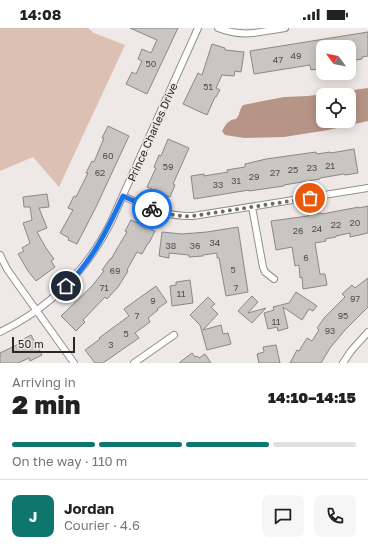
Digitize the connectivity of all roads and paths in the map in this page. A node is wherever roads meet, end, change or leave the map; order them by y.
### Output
1 (198, 28) edge
2 (218, 28) edge
3 (285, 28) edge
4 (368, 188) edge
5 (123, 196) junction
6 (252, 208) junction
7 (0, 255) edge
8 (274, 279) dead end
9 (37, 311) junction
10 (0, 332) edge
11 (368, 332) edge
12 (174, 335) dead end
13 (74, 363) edge
14 (134, 363) edge
15 (343, 363) edge

1 - 5 street, Prince Charles Drive
2 - 3 street
4 - 6 street
5 - 6 street
5 - 9 street, Prince Charles Drive
6 - 8 street
7 - 9 street
9 - 10 street, Prince Charles Drive
9 - 13 street
11 - 15 street
12 - 14 street

